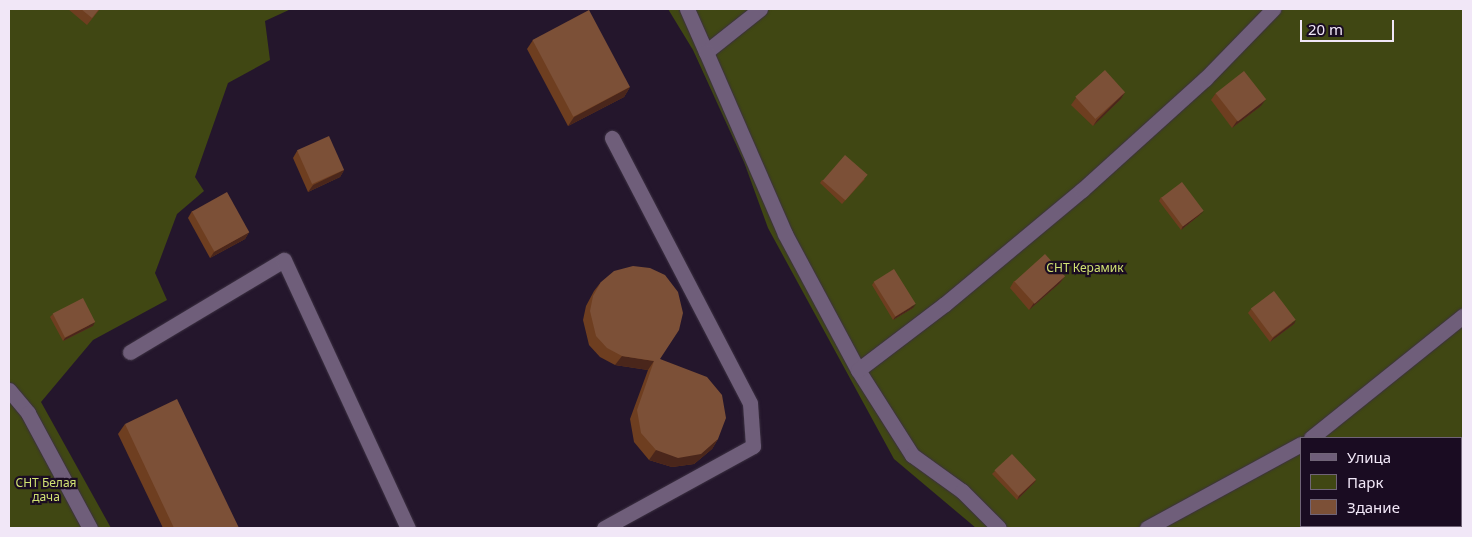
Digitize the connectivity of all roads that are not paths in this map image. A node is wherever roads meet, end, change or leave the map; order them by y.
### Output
1 (686, 9) edge
2 (760, 9) edge
3 (1273, 9) edge
4 (706, 52) junction
5 (612, 138) dead end
6 (1463, 316) edge
7 (130, 352) dead end
8 (858, 370) junction
9 (9, 390) edge
10 (1312, 437) edge
11 (1300, 445) edge
12 (90, 528) edge
13 (408, 528) edge
14 (604, 528) edge
15 (1000, 528) edge
16 (1147, 528) edge

1 - 4 street
2 - 4 street
3 - 8 street
4 - 8 street
5 - 14 street
6 - 10 street
7 - 13 street
8 - 15 street
9 - 12 street
11 - 16 street

